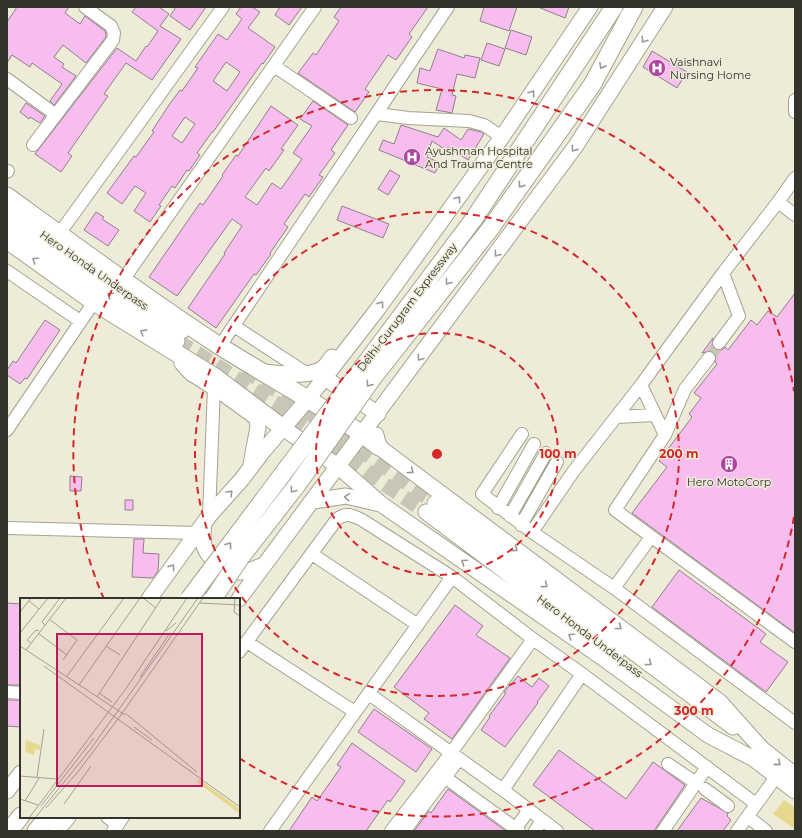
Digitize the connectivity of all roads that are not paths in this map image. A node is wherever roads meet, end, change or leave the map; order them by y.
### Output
1 (85, 7) edge
2 (223, 7) edge
3 (315, 7) edge
4 (448, 7) edge
5 (590, 7) edge
6 (614, 7) edge
7 (634, 7) edge
8 (665, 7) edge
9 (274, 66) junction
10 (7, 79) edge
11 (795, 100) edge
12 (795, 112) edge
13 (377, 114) junction
14 (56, 115) junction
15 (351, 118) dead end
16 (502, 137) junction
17 (33, 144) dead end
18 (795, 178) edge
19 (7, 196) edge
20 (778, 202) junction
21 (7, 209) edge
22 (795, 215) edge
23 (7, 225) edge
24 (59, 234) junction
25 (7, 240) edge
26 (7, 271) edge
27 (723, 273) junction
28 (123, 280) junction
29 (94, 302) junction
30 (80, 321) junction
31 (367, 322) junction
32 (234, 326) junction
33 (180, 343) junction
34 (719, 343) tunnel mouth
35 (220, 346) junction
36 (709, 358) tunnel mouth
37 (261, 372) junction
38 (306, 373) junction
39 (325, 378) junction
40 (640, 385) junction
41 (214, 387) junction
42 (308, 400) junction
43 (381, 410) junction
44 (655, 415) junction
45 (616, 416) junction
46 (277, 423) junction
47 (7, 430) edge
48 (363, 434) junction
49 (522, 434) dead end
50 (665, 434) junction
51 (534, 444) dead end
52 (379, 447) junction
53 (546, 453) dead end
54 (557, 462) dead end
55 (339, 467) junction
56 (250, 468) junction
57 (313, 501) junction
58 (380, 504) junction
59 (431, 507) tunnel mouth
60 (498, 508) junction
61 (510, 516) junction
62 (203, 524) junction
63 (521, 525) junction
64 (7, 528) edge
65 (532, 532) junction
66 (651, 537) junction
67 (312, 554) junction
68 (264, 565) junction
69 (452, 577) junction
70 (614, 588) junction
71 (150, 598) edge
72 (190, 598) edge
73 (213, 598) edge
74 (240, 598) edge
75 (418, 625) junction
76 (533, 639) junction
77 (247, 642) junction
78 (795, 642) edge
79 (240, 651) edge
80 (582, 674) junction
81 (7, 692) edge
82 (20, 693) edge
83 (369, 694) junction
84 (355, 712) junction
85 (795, 723) edge
86 (758, 754) junction
87 (455, 756) junction
88 (668, 764) dead end
89 (711, 771) junction
90 (20, 774) edge
91 (795, 775) edge
92 (776, 777) junction
93 (446, 778) junction
94 (700, 789) junction
95 (503, 790) junction
96 (7, 791) edge
97 (795, 791) edge
98 (756, 804) junction
99 (728, 806) dead end
100 (529, 810) junction
101 (20, 817) edge
102 (748, 817) junction
103 (47, 818) edge
104 (67, 818) edge
105 (109, 818) edge
106 (542, 820) junction
107 (118, 824) edge
108 (517, 830) edge
109 (9, 831) edge
110 (36, 831) edge
111 (56, 831) edge
112 (270, 831) edge
113 (391, 831) edge
114 (404, 831) edge
115 (535, 831) edge
116 (557, 831) edge
117 (662, 831) edge
118 (737, 831) edge
119 (766, 831) edge

1 - 14 street
2 - 24 street
3 - 9 street
4 - 13 street
16 -> 5 main road
72 -> 6 highway, Delhi-Gurugram Expressway, bridge
7 -> 73 highway, Delhi-Gurugram Expressway, bridge
8 -> 43 main road
9 - 15 street
9 - 28 street
10 - 14 street
11 - 12 street
13 - 16 street
13 - 32 street
14 - 17 street
31 -> 16 main road
18 - 20 street
19 - 24 highway
20 - 22 street
20 - 27 street
21 - 33 main road, Hero Honda Underpass
33 -> 23 main road, Hero Honda Underpass
24 - 28 highway
29 -> 25 highway
26 - 30 street
27 - 34 street
27 - 40 street
28 - 35 highway
29 - 30 street
33 -> 29 highway
30 - 47 street
31 - 38 main road
31 - 39 main road
32 - 35 street
32 - 38 street
33 - 41 main road
33 - 46 highway
35 - 37 highway
36 - 50 street
37 - 38 main road
37 - 42 highway
39 - 42 main road
39 - 43 main road
40 - 44 street
40 - 45 street
41 - 56 main road
41 - 62 street
42 - 46 main road
42 - 48 highway
43 - 48 main road
43 - 52 main road
44 - 45 street
44 - 50 street
45 - 65 street
46 - 55 main road
46 - 56 main road
48 - 52 highway
48 - 55 main road
49 - 60 street
50 - 66 street
51 - 60 street
52 -> 86 main road
53 - 61 street
54 - 63 street
55 - 57 main road
55 - 58 main road
62 -> 56 main road
58 -> 57 main road
57 - 68 main road
86 -> 58 main road
59 - 86 main road, Hero Honda Underpass
60 - 61 street
61 - 63 street
62 - 64 street
62 - 68 main road
71 -> 62 main road
63 - 65 street
65 - 70 street
66 - 70 street
66 - 78 street
67 - 69 street
67 - 75 street
67 - 77 street
68 - 74 main road
69 - 75 street
69 - 76 street
70 - 85 street
75 - 83 street
76 - 80 street
76 - 87 street
77 - 79 street
77 - 84 street
80 - 89 street
80 - 95 street
81 - 82 street
83 - 84 street
83 - 87 street
84 - 112 street
86 -> 91 main road
86 - 92 main road
87 - 93 street
87 - 95 street
87 - 113 street
88 - 94 street
89 - 94 street
89 - 98 street
90 - 96 main road
92 - 97 main road
92 - 98 street
93 - 108 street
93 - 114 street
94 - 99 street
94 - 117 street
95 - 100 street
98 - 102 street
100 - 106 street
100 - 108 street
101 - 109 highway
102 - 118 street
102 - 119 street
103 - 110 highway
104 - 111 main road
105 - 107 street
106 - 115 street
106 - 116 street

